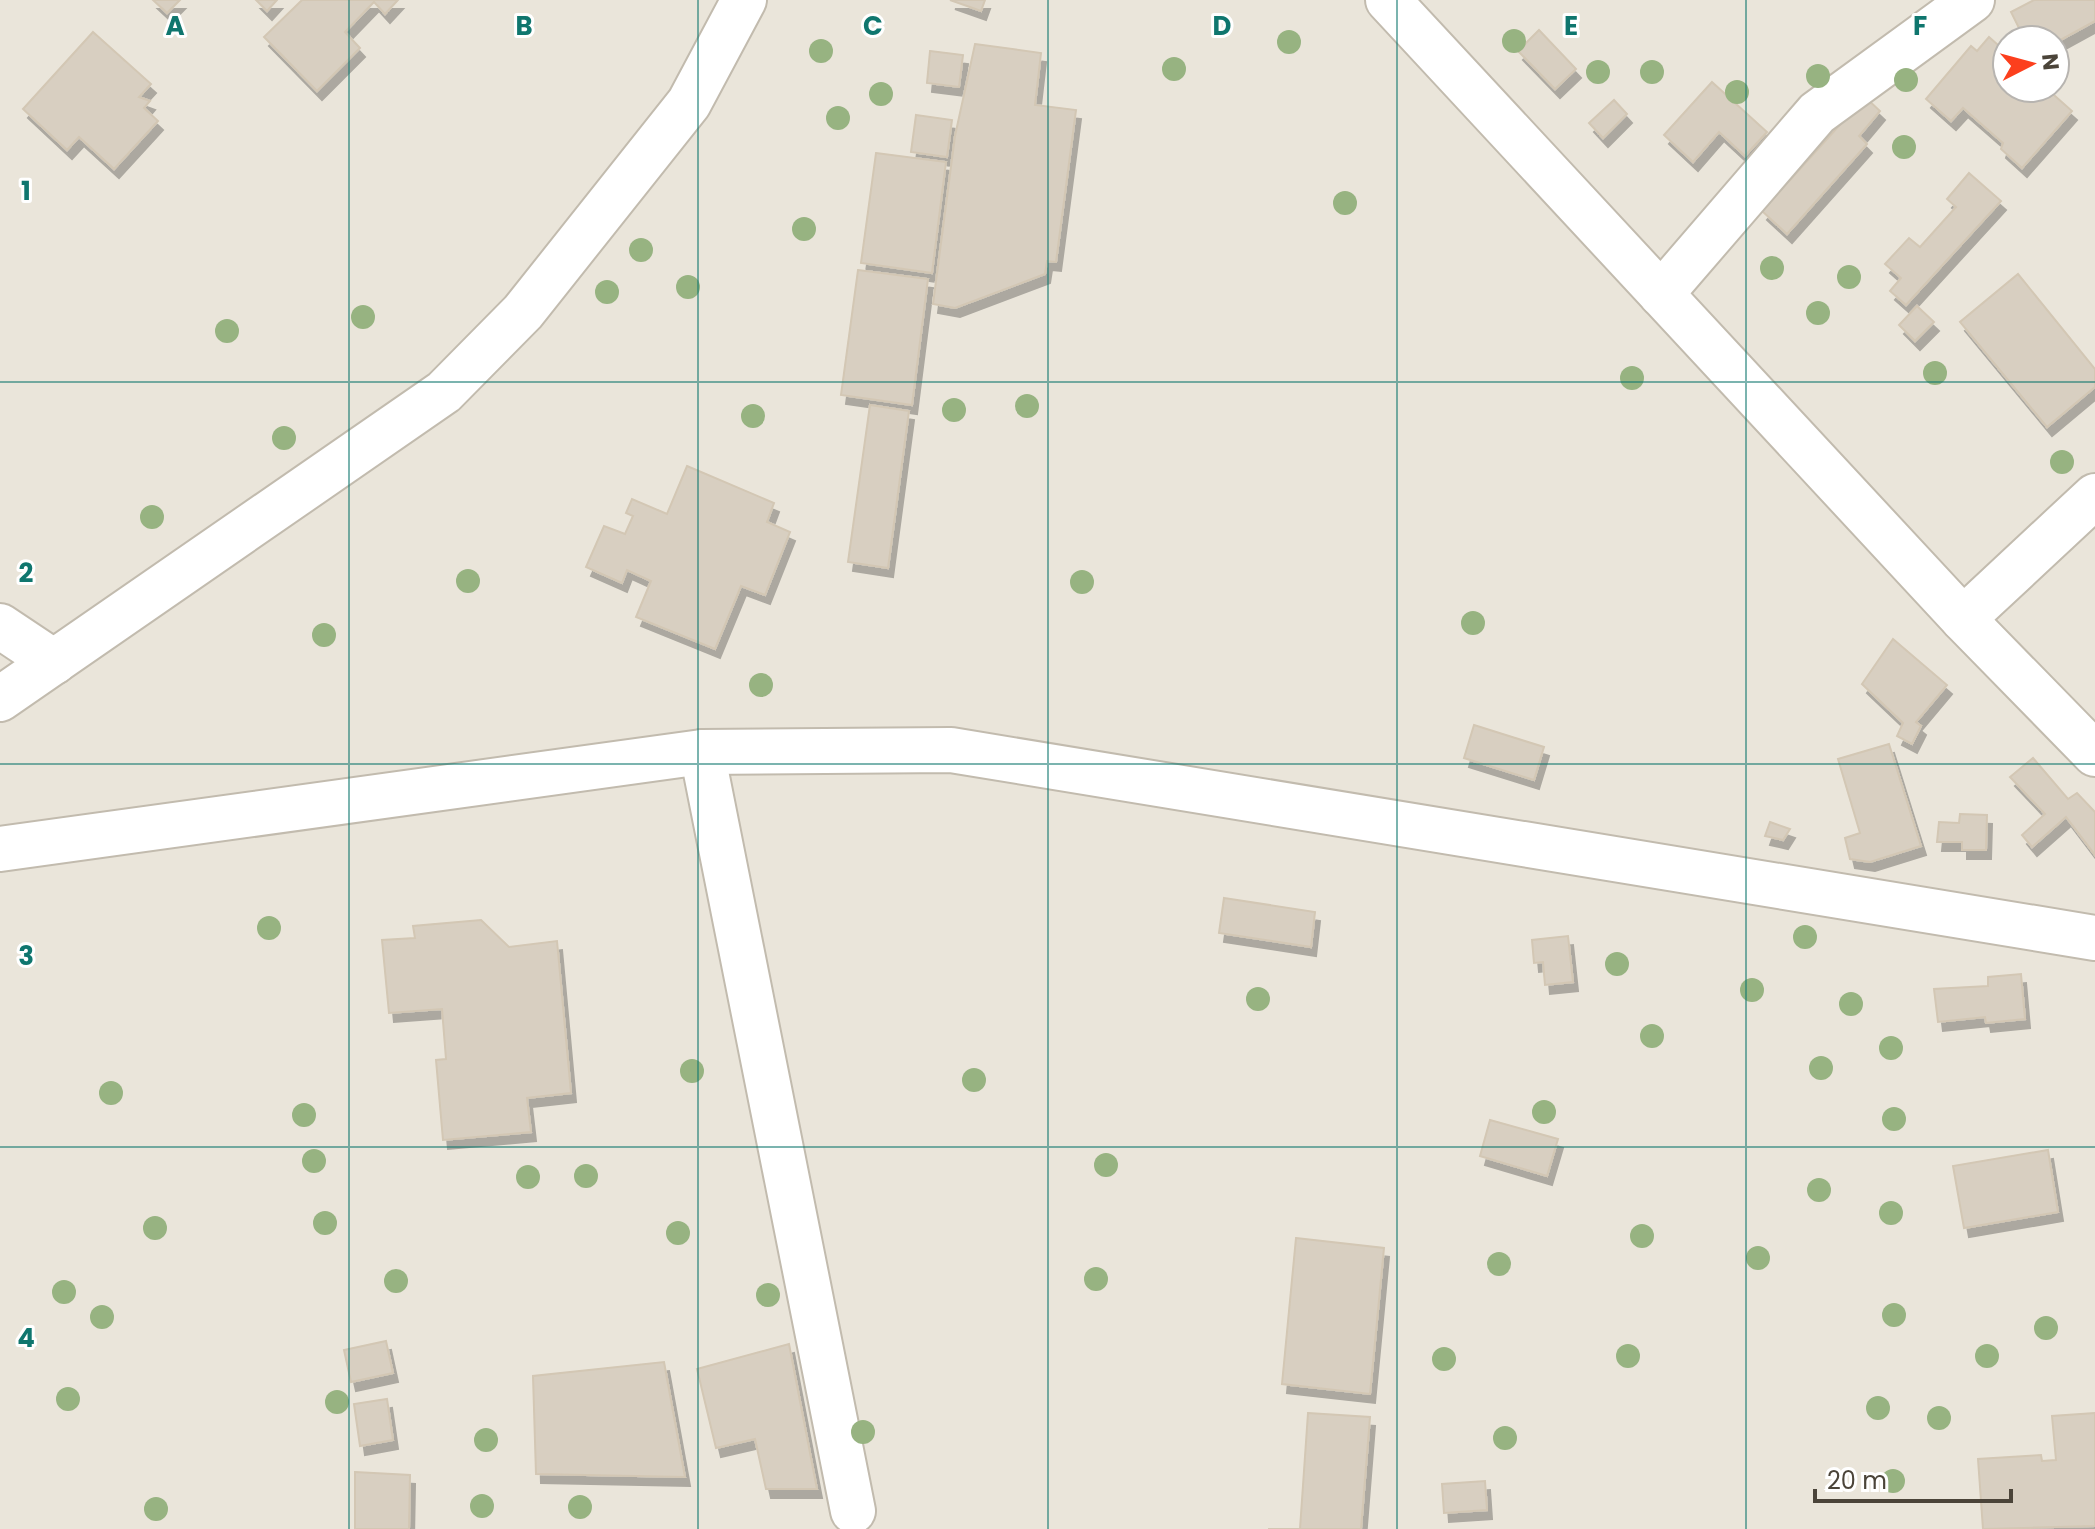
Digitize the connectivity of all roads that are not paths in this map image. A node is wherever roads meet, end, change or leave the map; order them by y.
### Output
1 (744, 0) edge
2 (1388, 0) edge
3 (1972, 0) edge
4 (1661, 294) junction
5 (2095, 496) edge
6 (1963, 619) junction
7 (0, 626) edge
8 (54, 662) junction
9 (0, 699) edge
10 (702, 752) junction
11 (2095, 754) edge
12 (0, 849) edge
13 (2095, 938) edge
14 (853, 1511) dead end

1 - 8 street
2 - 4 street
3 - 4 street
4 - 6 street
5 - 6 street
6 - 11 street
7 - 8 street
8 - 9 street
10 - 12 street
10 - 13 street
10 - 14 street

